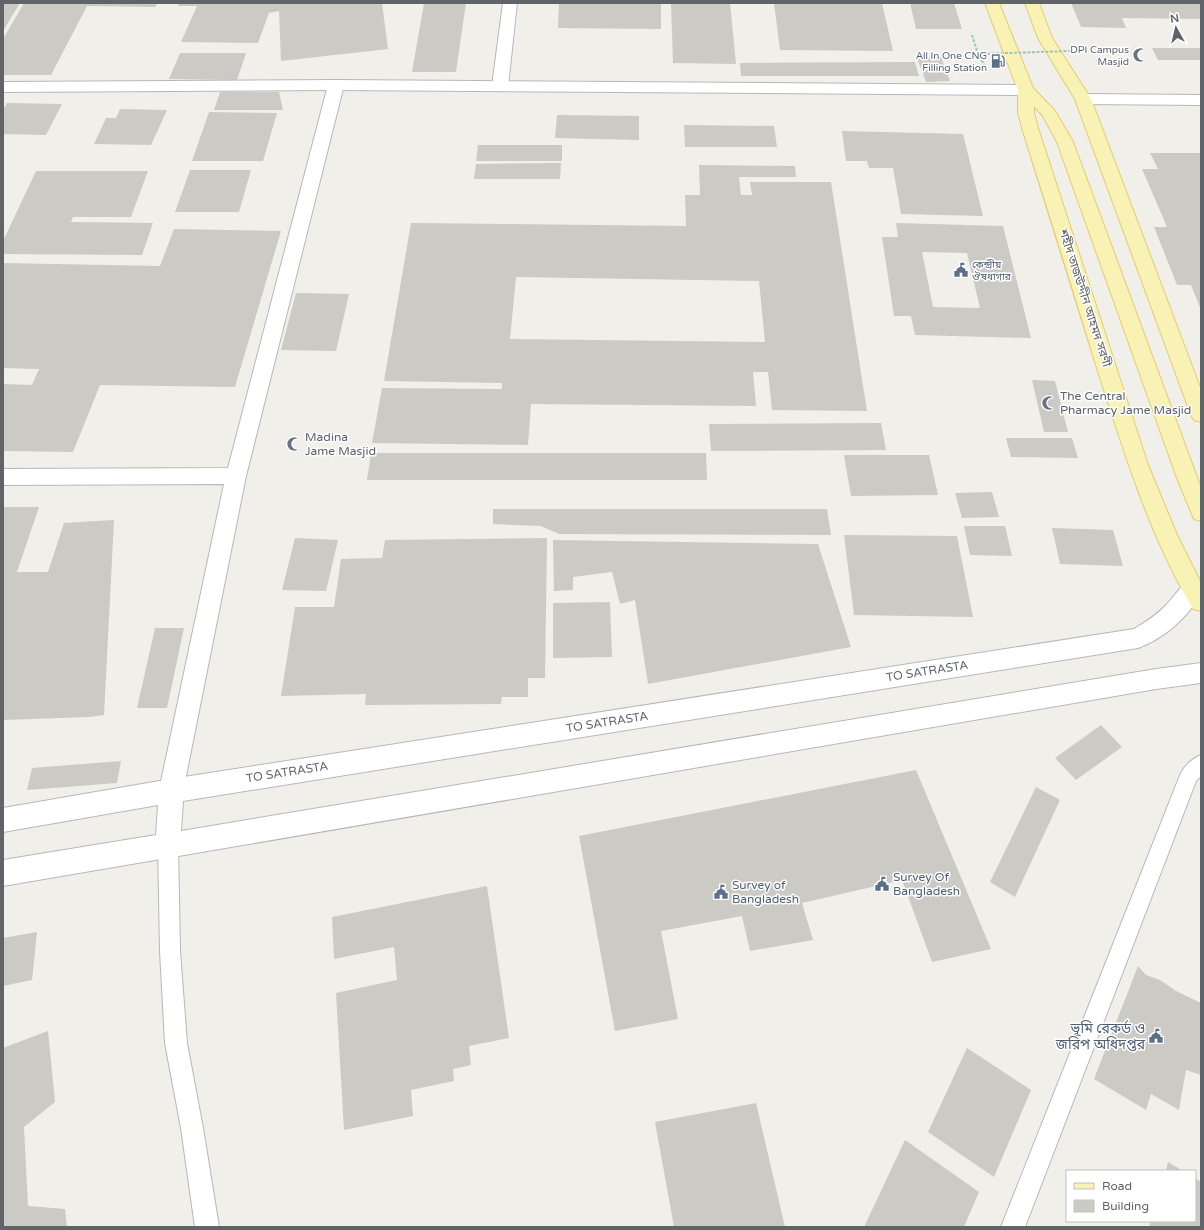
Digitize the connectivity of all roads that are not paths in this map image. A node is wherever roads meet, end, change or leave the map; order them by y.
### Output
1 (510, 3) edge
2 (992, 3) edge
3 (1032, 3) edge
4 (336, 85) junction
5 (500, 86) junction
6 (3, 87) edge
7 (1026, 90) junction
8 (1083, 99) junction
9 (1201, 100) edge
10 (1201, 415) edge
11 (236, 476) junction
12 (3, 477) edge
13 (1201, 513) edge
14 (1198, 586) edge
15 (1201, 673) edge
16 (1201, 764) edge
17 (171, 791) junction
18 (3, 820) edge
19 (168, 845) junction
20 (3, 873) edge
21 (207, 1227) edge
22 (1013, 1227) edge

1 - 5 street
2 - 7 main road, শহীদ তাজউদ্দীন আহমদ সরণী
3 - 8 main road
4 - 5 street
4 - 6 street
4 - 11 street
5 - 7 street
7 - 13 main road
7 - 14 main road, শহীদ তাজউদ্দীন আহমদ সরণী
8 - 9 street
8 - 10 main road
11 - 12 street
11 - 17 street
14 - 17 street, TO SATRASTA
15 - 19 street
16 - 22 lane
17 - 18 street, TO SATRASTA
17 - 19 street
19 - 20 street
19 - 21 lane

